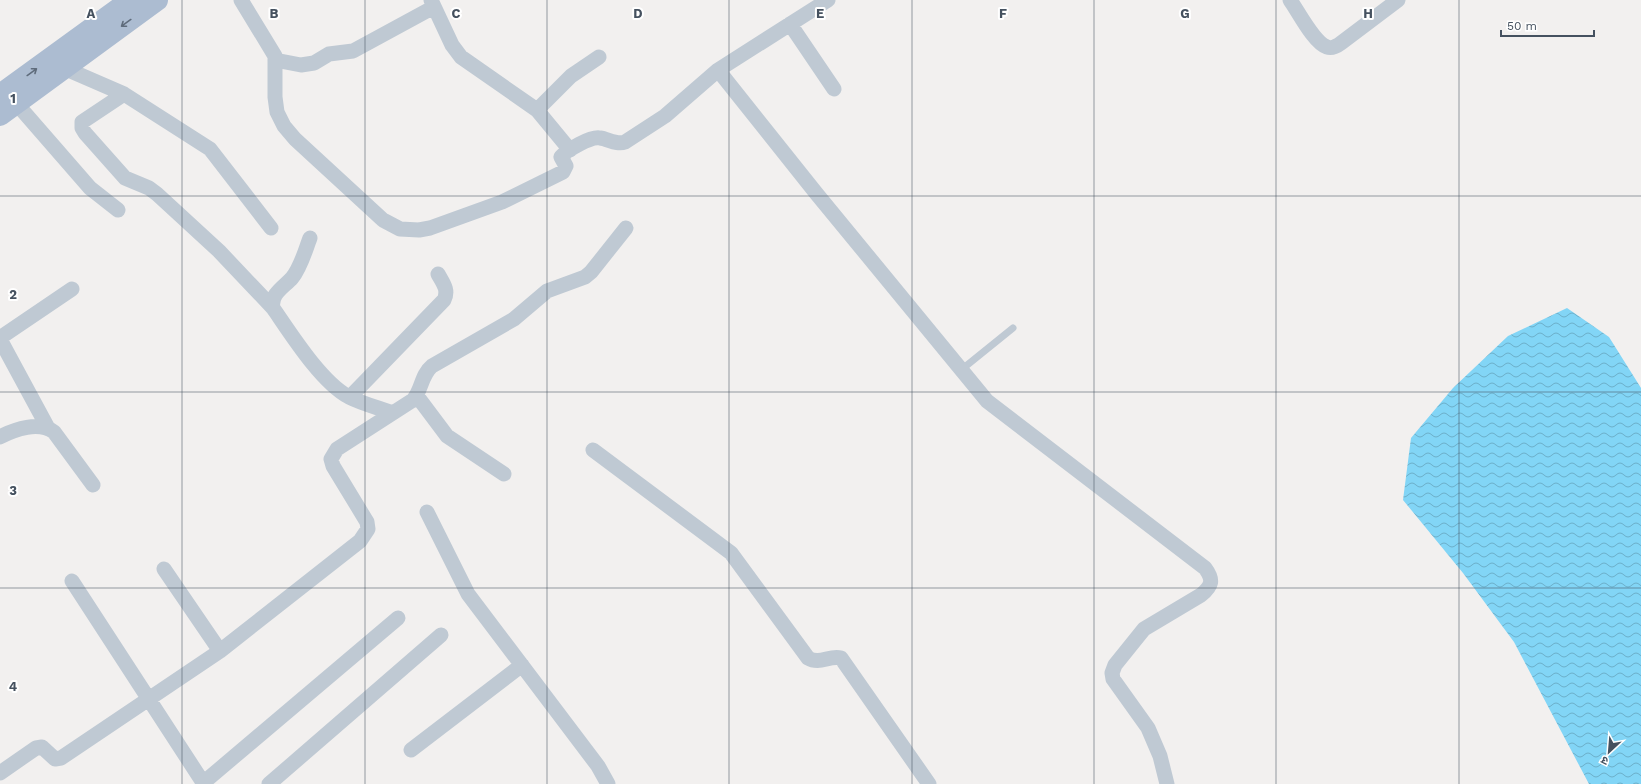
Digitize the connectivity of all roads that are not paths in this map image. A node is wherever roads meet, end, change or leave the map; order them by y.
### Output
1 (131, 0) edge
2 (157, 0) edge
3 (241, 0) edge
4 (828, 0) edge
5 (1290, 0) edge
6 (1398, 0) edge
7 (432, 3) edge
8 (790, 24) junction
9 (599, 57) dead end
10 (275, 60) junction
11 (64, 68) junction
12 (718, 70) junction
13 (834, 89) dead end
14 (124, 94) junction
15 (3, 108) edge
16 (537, 110) junction
17 (570, 150) junction
18 (118, 210) dead end
19 (271, 228) dead end
20 (626, 228) dead end
21 (310, 238) dead end
22 (438, 274) dead end
23 (72, 289) dead end
24 (273, 308) junction
25 (1013, 328) dead end
26 (961, 370) junction
27 (417, 396) junction
28 (350, 397) junction
29 (393, 413) junction
30 (48, 428) junction
31 (0, 437) edge
32 (593, 450) dead end
33 (504, 474) dead end
34 (92, 485) dead end
35 (427, 512) dead end
36 (164, 569) dead end
37 (72, 581) dead end
38 (398, 618) dead end
39 (441, 634) dead end
40 (220, 651) junction
41 (522, 665) junction
42 (148, 699) junction
43 (411, 750) dead end
44 (0, 773) edge
45 (203, 783) edge
46 (269, 784) edge
47 (608, 784) edge
48 (929, 784) edge
49 (1167, 784) edge

15 -> 1 main road
2 -> 11 main road
3 - 10 street
4 - 8 street
5 - 6 street
7 - 10 street
7 - 16 street
8 - 12 street
8 - 13 street
9 - 16 street
10 - 17 street
11 - 14 street
11 - 15 main road
12 - 17 street
12 - 26 street
14 - 19 street
14 - 24 street
15 - 18 street
16 - 17 street
20 - 27 street
21 - 24 street
22 - 28 street
23 - 30 street
24 - 28 street
25 - 26 lane
26 - 49 street
27 - 29 street
27 - 33 street
28 - 29 street
29 - 40 street
30 - 31 street
30 - 34 street
32 - 48 street
35 - 41 street
36 - 40 street
37 - 42 street
38 - 45 street
39 - 46 street
40 - 42 street
41 - 43 street
41 - 47 street
42 - 44 street
42 - 45 street

